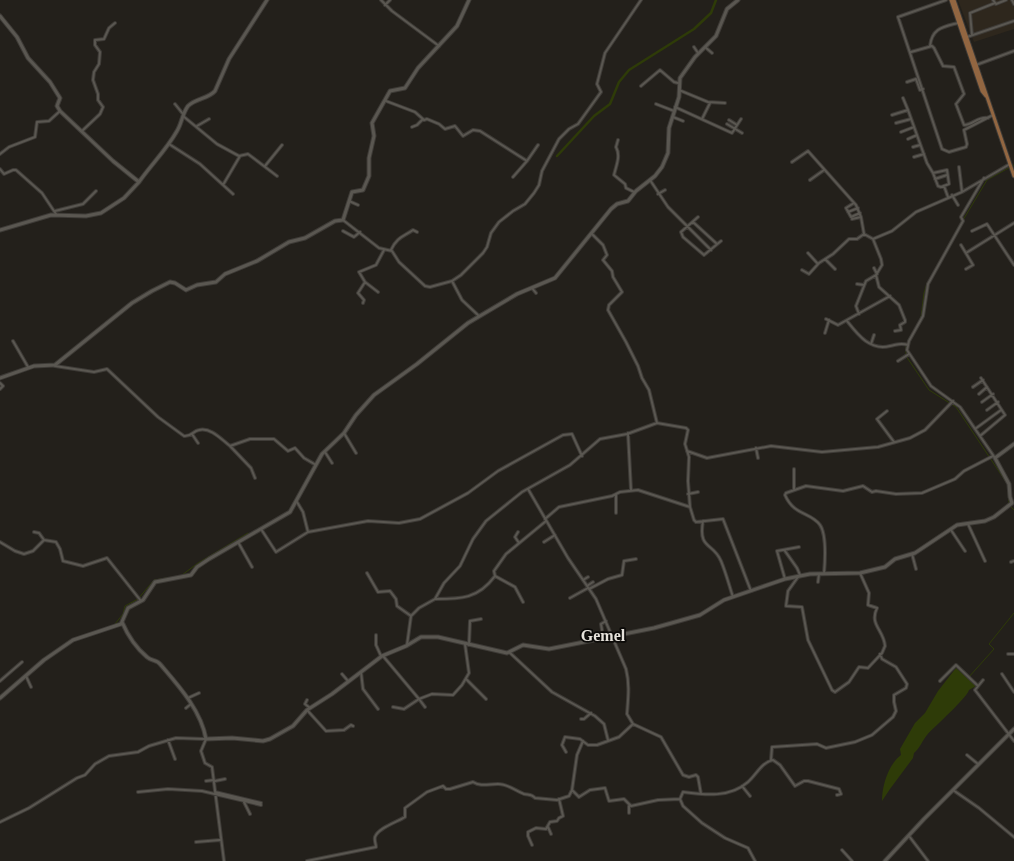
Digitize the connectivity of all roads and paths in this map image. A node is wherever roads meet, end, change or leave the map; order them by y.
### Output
1 (267, 0) edge
2 (381, 0) edge
3 (390, 0) edge
4 (469, 0) edge
5 (641, 0) edge
6 (738, 0) edge
7 (946, 0) edge
8 (952, 0) edge
9 (993, 0) edge
10 (1006, 0) edge
11 (1012, 0) edge
12 (994, 3) junction
13 (1014, 4) edge
14 (386, 5) junction
15 (0, 16) edge
16 (1014, 21) edge
17 (115, 23) dead end
18 (958, 23) junction
19 (972, 35) junction
20 (967, 37) junction
21 (439, 46) junction
22 (930, 46) junction
23 (694, 47) dead end
24 (705, 47) junction
25 (1014, 51) edge
26 (911, 52) junction
27 (698, 53) junction
28 (712, 53) dead end
29 (976, 65) junction
30 (907, 82) dead end
31 (678, 83) junction
32 (641, 86) dead end
33 (923, 89) junction
34 (679, 90) junction
35 (986, 96) junction
36 (903, 98) dead end
37 (386, 101) junction
38 (710, 103) junction
39 (725, 103) dead end
40 (175, 104) dead end
41 (656, 104) dead end
42 (675, 109) junction
43 (908, 110) junction
44 (60, 111) junction
45 (182, 115) junction
46 (892, 115) dead end
47 (993, 116) junction
48 (672, 117) junction
49 (988, 118) junction
50 (209, 119) dead end
51 (423, 119) junction
52 (702, 119) junction
53 (741, 119) dead end
54 (911, 119) junction
55 (729, 120) dead end
56 (683, 121) dead end
57 (896, 123) dead end
58 (727, 124) dead end
59 (737, 125) junction
60 (197, 126) junction
61 (412, 127) dead end
62 (914, 127) junction
63 (735, 128) junction
64 (82, 131) junction
65 (742, 132) dead end
66 (901, 132) dead end
67 (917, 135) junction
68 (908, 139) dead end
69 (618, 140) dead end
70 (168, 144) junction
71 (282, 145) dead end
72 (538, 145) dead end
73 (920, 145) junction
74 (913, 147) dead end
75 (0, 154) edge
76 (924, 154) junction
77 (240, 156) junction
78 (914, 157) dead end
79 (527, 161) junction
80 (792, 162) dead end
81 (265, 166) junction
82 (1011, 166) edge
83 (959, 167) dead end
84 (0, 169) edge
85 (824, 170) junction
86 (933, 172) junction
87 (948, 175) junction
88 (277, 176) dead end
89 (1014, 176) edge
90 (513, 177) dead end
91 (984, 178) junction
92 (650, 179) junction
93 (935, 179) junction
94 (810, 180) dead end
95 (139, 182) junction
96 (223, 185) junction
97 (944, 186) junction
98 (665, 190) dead end
99 (96, 191) dead end
100 (634, 192) junction
101 (962, 192) junction
102 (233, 194) dead end
103 (658, 194) junction
104 (952, 196) junction
105 (948, 197) junction
106 (349, 201) junction
107 (854, 203) junction
108 (672, 204) dead end
109 (358, 205) dead end
110 (958, 205) dead end
111 (668, 207) junction
112 (858, 208) junction
113 (848, 212) junction
114 (56, 213) junction
115 (860, 213) junction
116 (861, 216) junction
117 (698, 217) dead end
118 (852, 218) junction
119 (343, 220) junction
120 (693, 222) junction
121 (854, 223) dead end
122 (1014, 223) edge
123 (687, 227) junction
124 (0, 230) edge
125 (343, 231) dead end
126 (972, 231) dead end
127 (360, 232) junction
128 (417, 232) dead end
129 (592, 234) junction
130 (864, 234) junction
131 (995, 235) junction
132 (873, 238) junction
133 (721, 241) dead end
134 (717, 244) junction
135 (961, 245) dead end
136 (384, 249) junction
137 (390, 250) junction
138 (711, 250) junction
139 (808, 253) dead end
140 (966, 253) junction
141 (825, 259) junction
142 (818, 264) junction
143 (1014, 265) edge
144 (874, 268) dead end
145 (835, 269) dead end
146 (966, 269) dead end
147 (802, 270) dead end
148 (876, 274) junction
149 (452, 281) junction
150 (365, 282) junction
151 (857, 284) dead end
152 (864, 286) junction
153 (531, 287) junction
154 (378, 292) dead end
155 (536, 293) dead end
156 (890, 296) junction
157 (363, 303) dead end
158 (859, 314) junction
159 (479, 316) junction
160 (847, 321) junction
161 (895, 331) dead end
162 (825, 333) dead end
163 (874, 335) dead end
164 (13, 341) dead end
165 (871, 344) junction
166 (907, 344) junction
167 (907, 355) junction
168 (898, 361) dead end
169 (54, 366) junction
170 (28, 367) junction
171 (0, 378) edge
172 (0, 383) edge
173 (973, 387) dead end
174 (987, 387) junction
175 (0, 389) edge
176 (979, 394) dead end
177 (993, 394) junction
178 (952, 402) junction
179 (982, 402) dead end
180 (998, 402) junction
181 (987, 410) dead end
182 (1001, 410) junction
183 (887, 411) dead end
184 (657, 423) junction
185 (975, 429) junction
186 (344, 433) junction
187 (628, 433) junction
188 (192, 434) junction
189 (980, 436) junction
190 (894, 442) junction
191 (198, 443) dead end
192 (1014, 444) edge
193 (230, 446) junction
194 (756, 448) junction
195 (325, 451) junction
196 (687, 451) junction
197 (356, 453) dead end
198 (582, 456) junction
199 (992, 457) junction
200 (758, 458) dead end
201 (332, 463) dead end
202 (316, 465) junction
203 (794, 470) dead end
204 (255, 478) dead end
205 (794, 489) junction
206 (528, 490) junction
207 (631, 490) junction
208 (698, 492) dead end
209 (616, 494) junction
210 (688, 494) junction
211 (297, 502) junction
212 (1012, 504) edge
213 (690, 507) junction
214 (616, 513) dead end
215 (546, 520) junction
216 (703, 521) junction
217 (968, 523) junction
218 (261, 529) junction
219 (952, 530) junction
220 (34, 532) dead end
221 (308, 532) junction
222 (518, 532) dead end
223 (555, 535) junction
224 (44, 540) junction
225 (238, 541) junction
226 (0, 542) edge
227 (544, 542) dead end
228 (519, 543) junction
229 (799, 547) dead end
230 (965, 550) dead end
231 (785, 551) junction
232 (912, 554) junction
233 (636, 559) dead end
234 (985, 560) dead end
235 (252, 567) dead end
236 (916, 569) dead end
237 (860, 573) junction
238 (367, 574) dead end
239 (819, 574) junction
240 (824, 574) junction
241 (799, 575) junction
242 (495, 576) junction
243 (588, 577) dead end
244 (785, 579) junction
245 (582, 580) junction
246 (592, 582) dead end
247 (818, 582) dead end
248 (588, 588) junction
249 (751, 591) junction
250 (733, 597) junction
251 (435, 598) junction
252 (570, 598) dead end
253 (141, 600) junction
254 (523, 602) dead end
255 (411, 616) junction
256 (481, 619) dead end
257 (606, 621) junction
258 (122, 622) junction
259 (602, 630) dead end
260 (376, 635) dead end
261 (612, 635) junction
262 (467, 644) junction
263 (406, 646) junction
264 (509, 652) junction
265 (880, 654) junction
266 (1008, 654) dead end
267 (1014, 654) edge
268 (382, 656) junction
269 (22, 662) dead end
270 (361, 671) junction
271 (342, 674) dead end
272 (1002, 674) dead end
273 (26, 676) junction
274 (466, 679) junction
275 (983, 680) dead end
276 (0, 681) edge
277 (348, 681) junction
278 (940, 681) dead end
279 (977, 685) junction
280 (31, 687) dead end
281 (1014, 692) edge
282 (199, 694) dead end
283 (0, 698) edge
284 (187, 699) junction
285 (419, 699) junction
286 (486, 699) dead end
287 (307, 700) dead end
288 (191, 704) junction
289 (393, 707) dead end
290 (425, 707) dead end
291 (186, 708) dead end
292 (308, 709) junction
293 (378, 709) dead end
294 (591, 713) junction
295 (581, 719) dead end
296 (633, 724) junction
297 (353, 726) dead end
298 (1014, 729) edge
299 (1008, 735) junction
300 (206, 739) junction
301 (168, 740) junction
302 (608, 741) junction
303 (1014, 741) edge
304 (583, 742) junction
305 (566, 752) dead end
306 (967, 755) dead end
307 (175, 759) dead end
308 (771, 760) junction
309 (978, 764) junction
310 (225, 779) dead end
311 (214, 780) junction
312 (206, 781) dead end
313 (742, 786) junction
314 (572, 790) junction
315 (952, 790) junction
316 (138, 792) dead end
317 (216, 793) junction
318 (701, 794) junction
319 (837, 795) dead end
320 (750, 796) dead end
321 (243, 799) junction
322 (559, 799) junction
323 (680, 799) junction
324 (261, 804) dead end
325 (629, 806) junction
326 (629, 813) dead end
327 (250, 814) dead end
328 (0, 822) edge
329 (548, 827) junction
330 (551, 834) dead end
331 (909, 835) junction
332 (1014, 837) edge
333 (220, 840) junction
334 (196, 842) dead end
335 (532, 845) dead end
336 (842, 850) dead end
337 (224, 861) edge
338 (307, 861) edge
339 (755, 861) edge
340 (852, 861) edge
341 (885, 861) edge
342 (928, 861) edge

1 - 45 street
2 - 14 street
3 - 14 street
4 - 21 street
5 - 149 street
6 - 24 street
7 - 26 street
8 - 18 main road
8 - 20 main road
9 - 12 street
10 - 12 street
11 - 13 street
12 - 19 street
14 - 21 street
15 - 44 street
16 - 19 street
17 - 64 street
18 - 22 street
18 - 35 main road
19 - 20 street
20 - 29 main road
21 - 37 street
22 - 26 street
22 - 49 street
23 - 27 street
24 - 27 street
24 - 28 street
25 - 29 street
26 - 33 street
27 - 31 street
29 - 35 main road
30 - 33 street
31 - 32 street
31 - 34 street
33 - 49 street
34 - 38 street
34 - 42 street
35 - 47 main road
36 - 43 street
37 - 51 street
37 - 106 street
38 - 39 street
38 - 52 street
40 - 45 street
41 - 42 street
42 - 48 street
42 - 52 street
43 - 46 street
43 - 54 street
44 - 64 street
44 - 75 street
45 - 60 street
45 - 70 street
47 - 49 street
47 - 82 main road
48 - 56 street
48 - 92 street
50 - 60 street
51 - 61 street
51 - 79 street
52 - 63 street
53 - 59 street
54 - 57 street
54 - 62 street
55 - 59 street
58 - 63 street
59 - 63 street
60 - 77 street
62 - 66 street
62 - 67 street
63 - 65 street
64 - 95 street
67 - 68 street
67 - 73 street
69 - 100 street
70 - 95 street
70 - 96 street
71 - 81 street
72 - 79 street
73 - 74 street
73 - 76 street
76 - 78 street
76 - 86 street
77 - 81 street
77 - 96 street
79 - 90 street
80 - 85 street
81 - 88 street
82 - 89 main road
82 - 91 street
83 - 101 street
84 - 114 street
85 - 94 street
85 - 107 street
86 - 87 street
86 - 93 street
87 - 93 street
87 - 97 street
91 - 101 street
91 - 166 street
92 - 100 street
92 - 103 street
93 - 97 street
95 - 114 street
96 - 102 street
97 - 105 street
98 - 103 street
99 - 114 street
100 - 129 street
101 - 104 street
103 - 111 street
104 - 105 street
104 - 110 street
105 - 132 street
106 - 109 street
106 - 119 street
107 - 112 street
107 - 113 street
108 - 111 street
111 - 123 street
112 - 113 street
112 - 115 street
113 - 118 street
114 - 124 street
115 - 116 street
115 - 118 street
116 - 118 street
116 - 130 street
117 - 120 street
118 - 121 street
119 - 127 street
119 - 169 street
120 - 123 street
120 - 134 street
122 - 131 street
123 - 138 street
123 - 138 street
125 - 127 street
126 - 131 street
127 - 136 street
128 - 137 street
129 - 153 street
129 - 184 street
130 - 132 street
130 - 141 street
131 - 140 street
131 - 143 street
132 - 148 street
133 - 134 street
134 - 138 street
135 - 140 street
136 - 137 street
136 - 150 street
137 - 149 street
139 - 142 street
140 - 146 street
141 - 142 street
141 - 145 street
142 - 147 street
144 - 148 street
148 - 152 street
148 - 156 street
149 - 159 street
150 - 154 street
150 - 157 street
151 - 152 street
152 - 158 street
153 - 155 street
153 - 159 street
156 - 158 street
156 - 161 street
158 - 160 street
159 - 186 street
160 - 162 street
160 - 165 street
163 - 165 street
164 - 170 street
165 - 166 street
166 - 167 street
167 - 168 street
167 - 178 street
169 - 170 street
169 - 188 street
170 - 171 street
172 - 175 street
173 - 174 street
174 - 176 street
174 - 177 street
177 - 179 street
177 - 180 street
178 - 185 street
178 - 190 street
180 - 181 street
180 - 182 street
182 - 185 street
182 - 189 street
183 - 190 street
184 - 187 street
184 - 196 street
185 - 189 street
186 - 195 street
186 - 197 street
187 - 198 street
187 - 207 street
188 - 191 street
188 - 193 street
189 - 199 street
190 - 194 street
192 - 199 street
193 - 202 street
193 - 204 street
194 - 196 street
194 - 200 street
195 - 201 street
195 - 202 street
196 - 210 street
198 - 206 street
198 - 221 street
199 - 205 street
199 - 212 street
202 - 211 street
203 - 205 street
205 - 240 street
206 - 215 street
206 - 251 street
207 - 209 street
207 - 213 street
208 - 210 street
209 - 214 street
209 - 215 street
210 - 213 street
211 - 218 street
211 - 221 street
212 - 217 street
213 - 216 street
215 - 223 street
215 - 228 street
216 - 249 street
216 - 250 street
217 - 219 street
217 - 234 street
218 - 221 street
218 - 225 street
219 - 230 street
219 - 232 street
220 - 224 street
222 - 228 street
223 - 227 street
223 - 245 street
224 - 226 street
224 - 253 street
225 - 235 street
225 - 253 street
228 - 242 street
229 - 231 street
231 - 241 street
231 - 244 street
232 - 236 street
232 - 237 street
233 - 248 street
237 - 240 street
237 - 265 street
238 - 255 street
239 - 240 street
239 - 241 street
239 - 247 street
241 - 244 street
241 - 265 street
242 - 251 street
242 - 254 street
243 - 245 street
244 - 249 street
245 - 248 street
246 - 248 street
248 - 252 street
248 - 257 street
249 - 250 street
250 - 261 street
251 - 255 street
253 - 258 street
255 - 263 street
256 - 262 street
257 - 259 street
257 - 261 street
258 - 273 street
258 - 284 street
260 - 268 street
261 - 264 street
261 - 296 street
262 - 263 street
262 - 264 street
262 - 274 street
263 - 268 street
264 - 294 street
265 - 308 street
266 - 267 street
268 - 270 street
268 - 285 street
269 - 276 street
270 - 277 street
270 - 293 street
271 - 277 street
272 - 281 street
273 - 280 street
273 - 283 street
274 - 285 street
274 - 286 street
275 - 279 street
277 - 292 street
278 - 279 street
279 - 299 street
282 - 284 street
284 - 288 street
285 - 289 street
285 - 290 street
287 - 292 street
288 - 291 street
288 - 300 street
292 - 297 street
292 - 300 street
294 - 295 street
294 - 302 street
296 - 302 street
296 - 318 street
298 - 299 street
299 - 303 street
299 - 309 street
300 - 301 street
300 - 311 street
301 - 307 street
301 - 328 street
302 - 304 street
304 - 305 street
304 - 314 street
306 - 309 street
308 - 313 street
308 - 319 street
309 - 315 street
310 - 311 street
311 - 312 street
311 - 317 street
313 - 318 street
313 - 320 street
314 - 322 street
314 - 325 street
315 - 331 street
315 - 332 street
316 - 317 street
317 - 321 street
317 - 333 street
318 - 323 street
321 - 324 street
321 - 327 street
322 - 329 street
322 - 338 street
323 - 325 street
323 - 339 street
325 - 326 street
329 - 330 street
329 - 335 street
331 - 341 street
331 - 342 street
333 - 334 street
333 - 337 street
336 - 340 street

